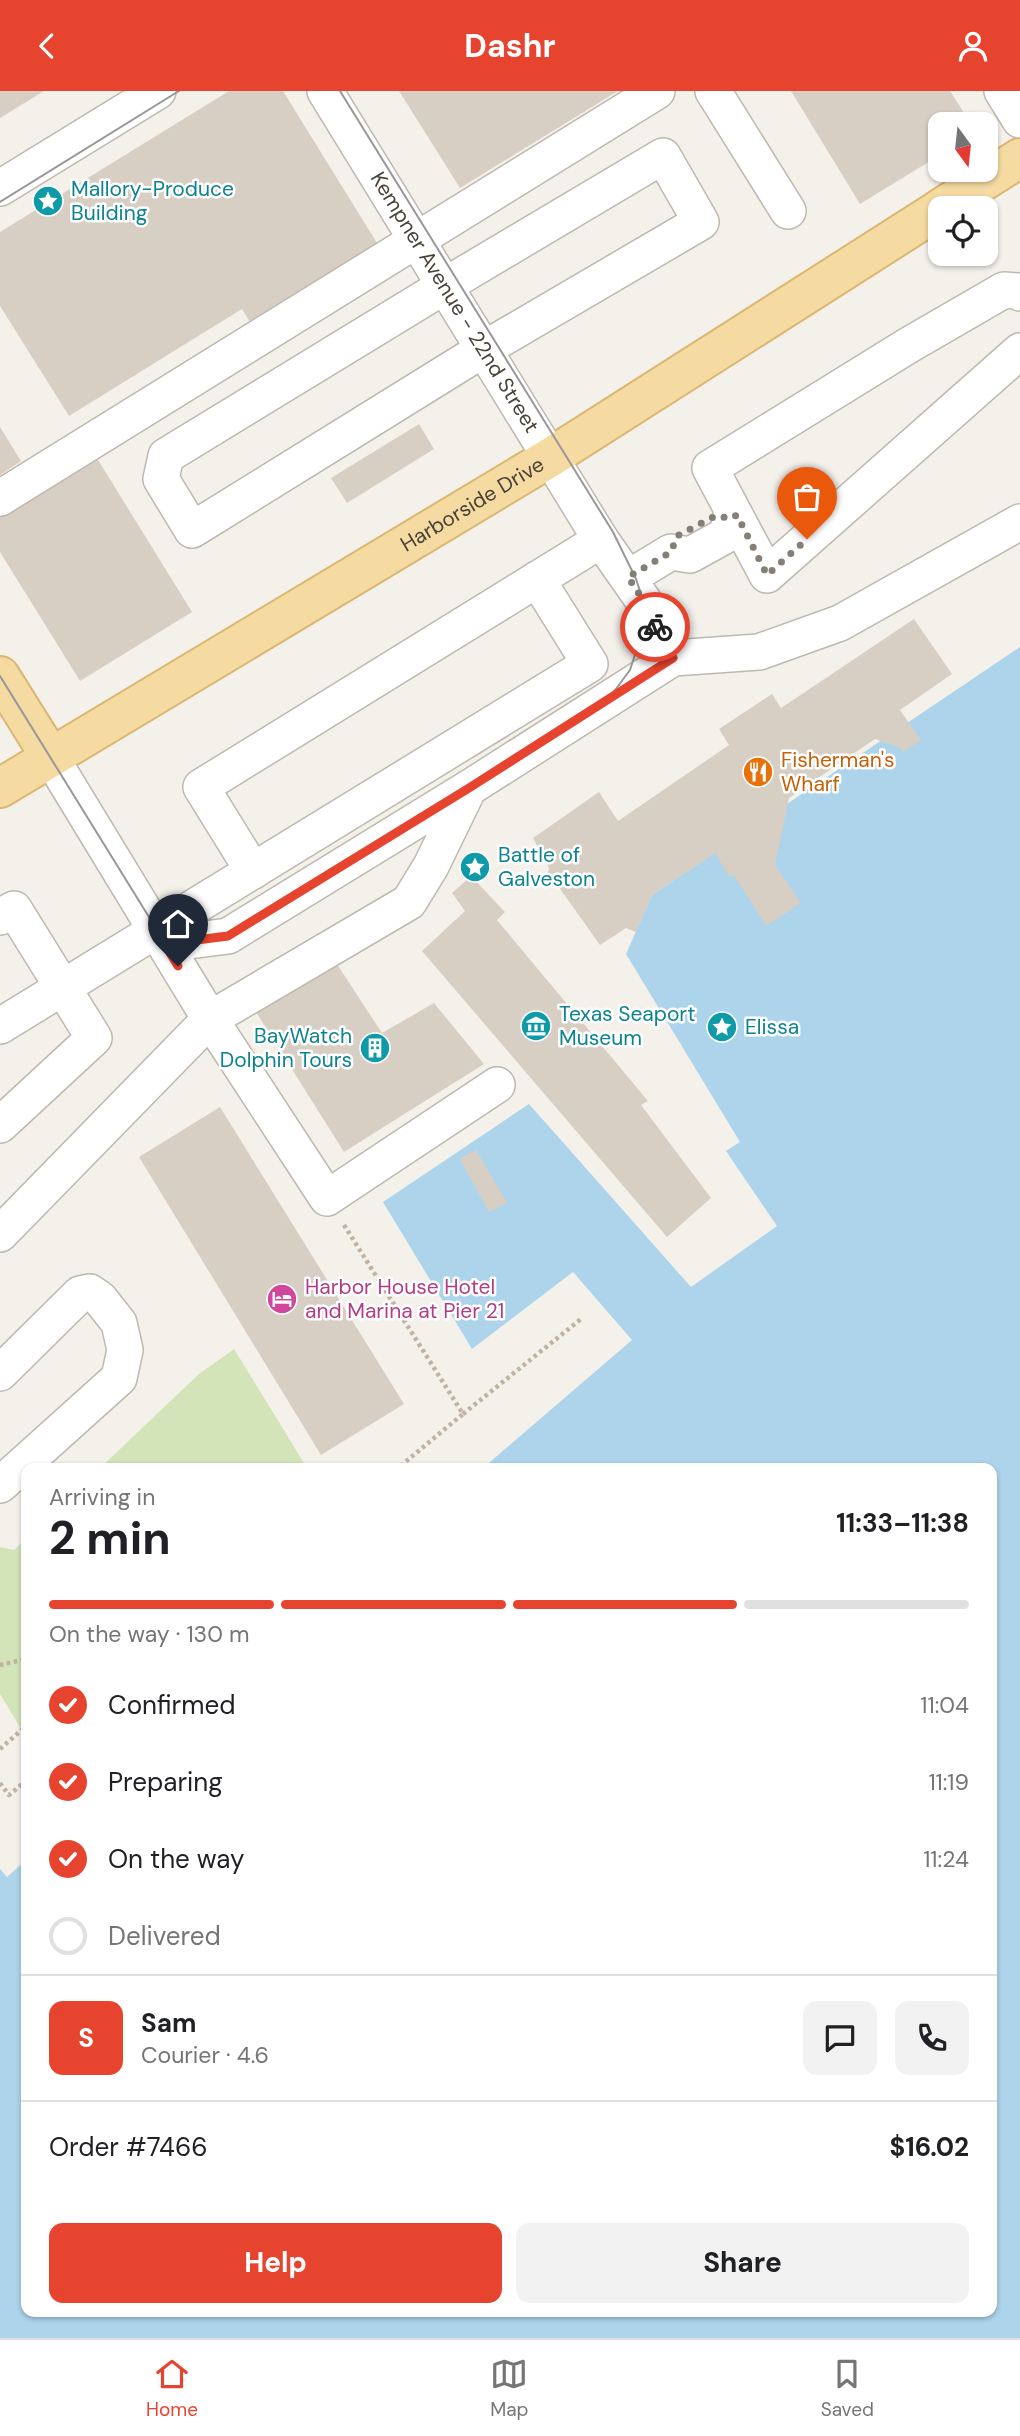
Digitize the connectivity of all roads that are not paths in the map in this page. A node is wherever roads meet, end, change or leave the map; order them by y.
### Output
1 (158, 91) edge
2 (325, 91) edge
3 (657, 91) edge
4 (713, 91) edge
5 (1002, 91) edge
6 (1020, 120) edge
7 (1020, 158) edge
8 (0, 188) edge
9 (960, 196) edge
10 (788, 211) dead end
11 (928, 217) edge
12 (416, 239) junction
13 (445, 285) junction
14 (1020, 293) edge
15 (484, 349) junction
16 (1020, 351) edge
17 (551, 457) junction
18 (0, 498) edge
19 (734, 517) junction
20 (1020, 522) edge
21 (601, 540) junction
22 (628, 577) junction
23 (537, 579) junction
24 (673, 658) junction
25 (0, 676) edge
26 (50, 756) junction
27 (0, 788) edge
28 (469, 788) junction
29 (253, 871) junction
30 (0, 917) edge
31 (156, 930) junction
32 (62, 987) junction
33 (210, 1019) junction
34 (0, 1025) edge
35 (496, 1085) dead end
36 (0, 1125) edge
37 (0, 1234) edge
38 (0, 1373) edge
39 (25, 1463) edge
40 (21, 1466) edge
41 (0, 1485) edge

1 - 8 street
2 - 12 street, Kempner Avenue - 22nd Street
3 - 12 street
4 - 10 street
5 - 6 street
7 - 9 main road, Harborside Drive
11 - 17 main road, Harborside Drive
12 - 13 street, Kempner Avenue - 22nd Street
12 - 18 street
13 - 15 street, Kempner Avenue - 22nd Street
13 - 15 street
13 - 15 street
14 - 19 street
15 - 17 street, Kempner Avenue - 22nd Street
16 - 19 street
17 - 21 street, Kempner Avenue - 22nd Street
17 - 26 main road, Harborside Drive
19 - 22 street
20 - 24 street
21 - 22 street, Kempner Avenue - 22nd Street
21 - 23 street
22 - 24 street, Kempner Avenue - 22nd Street
23 - 29 street
23 - 29 street
24 - 28 street
25 - 26 main road
26 - 27 main road, Harborside Drive
26 - 31 street
28 - 31 street
28 - 33 street
29 - 31 street
30 - 32 street
31 - 32 street
31 - 33 street
32 - 34 street
32 - 36 street
33 - 35 street
33 - 37 street
38 - 39 street
40 - 41 street

